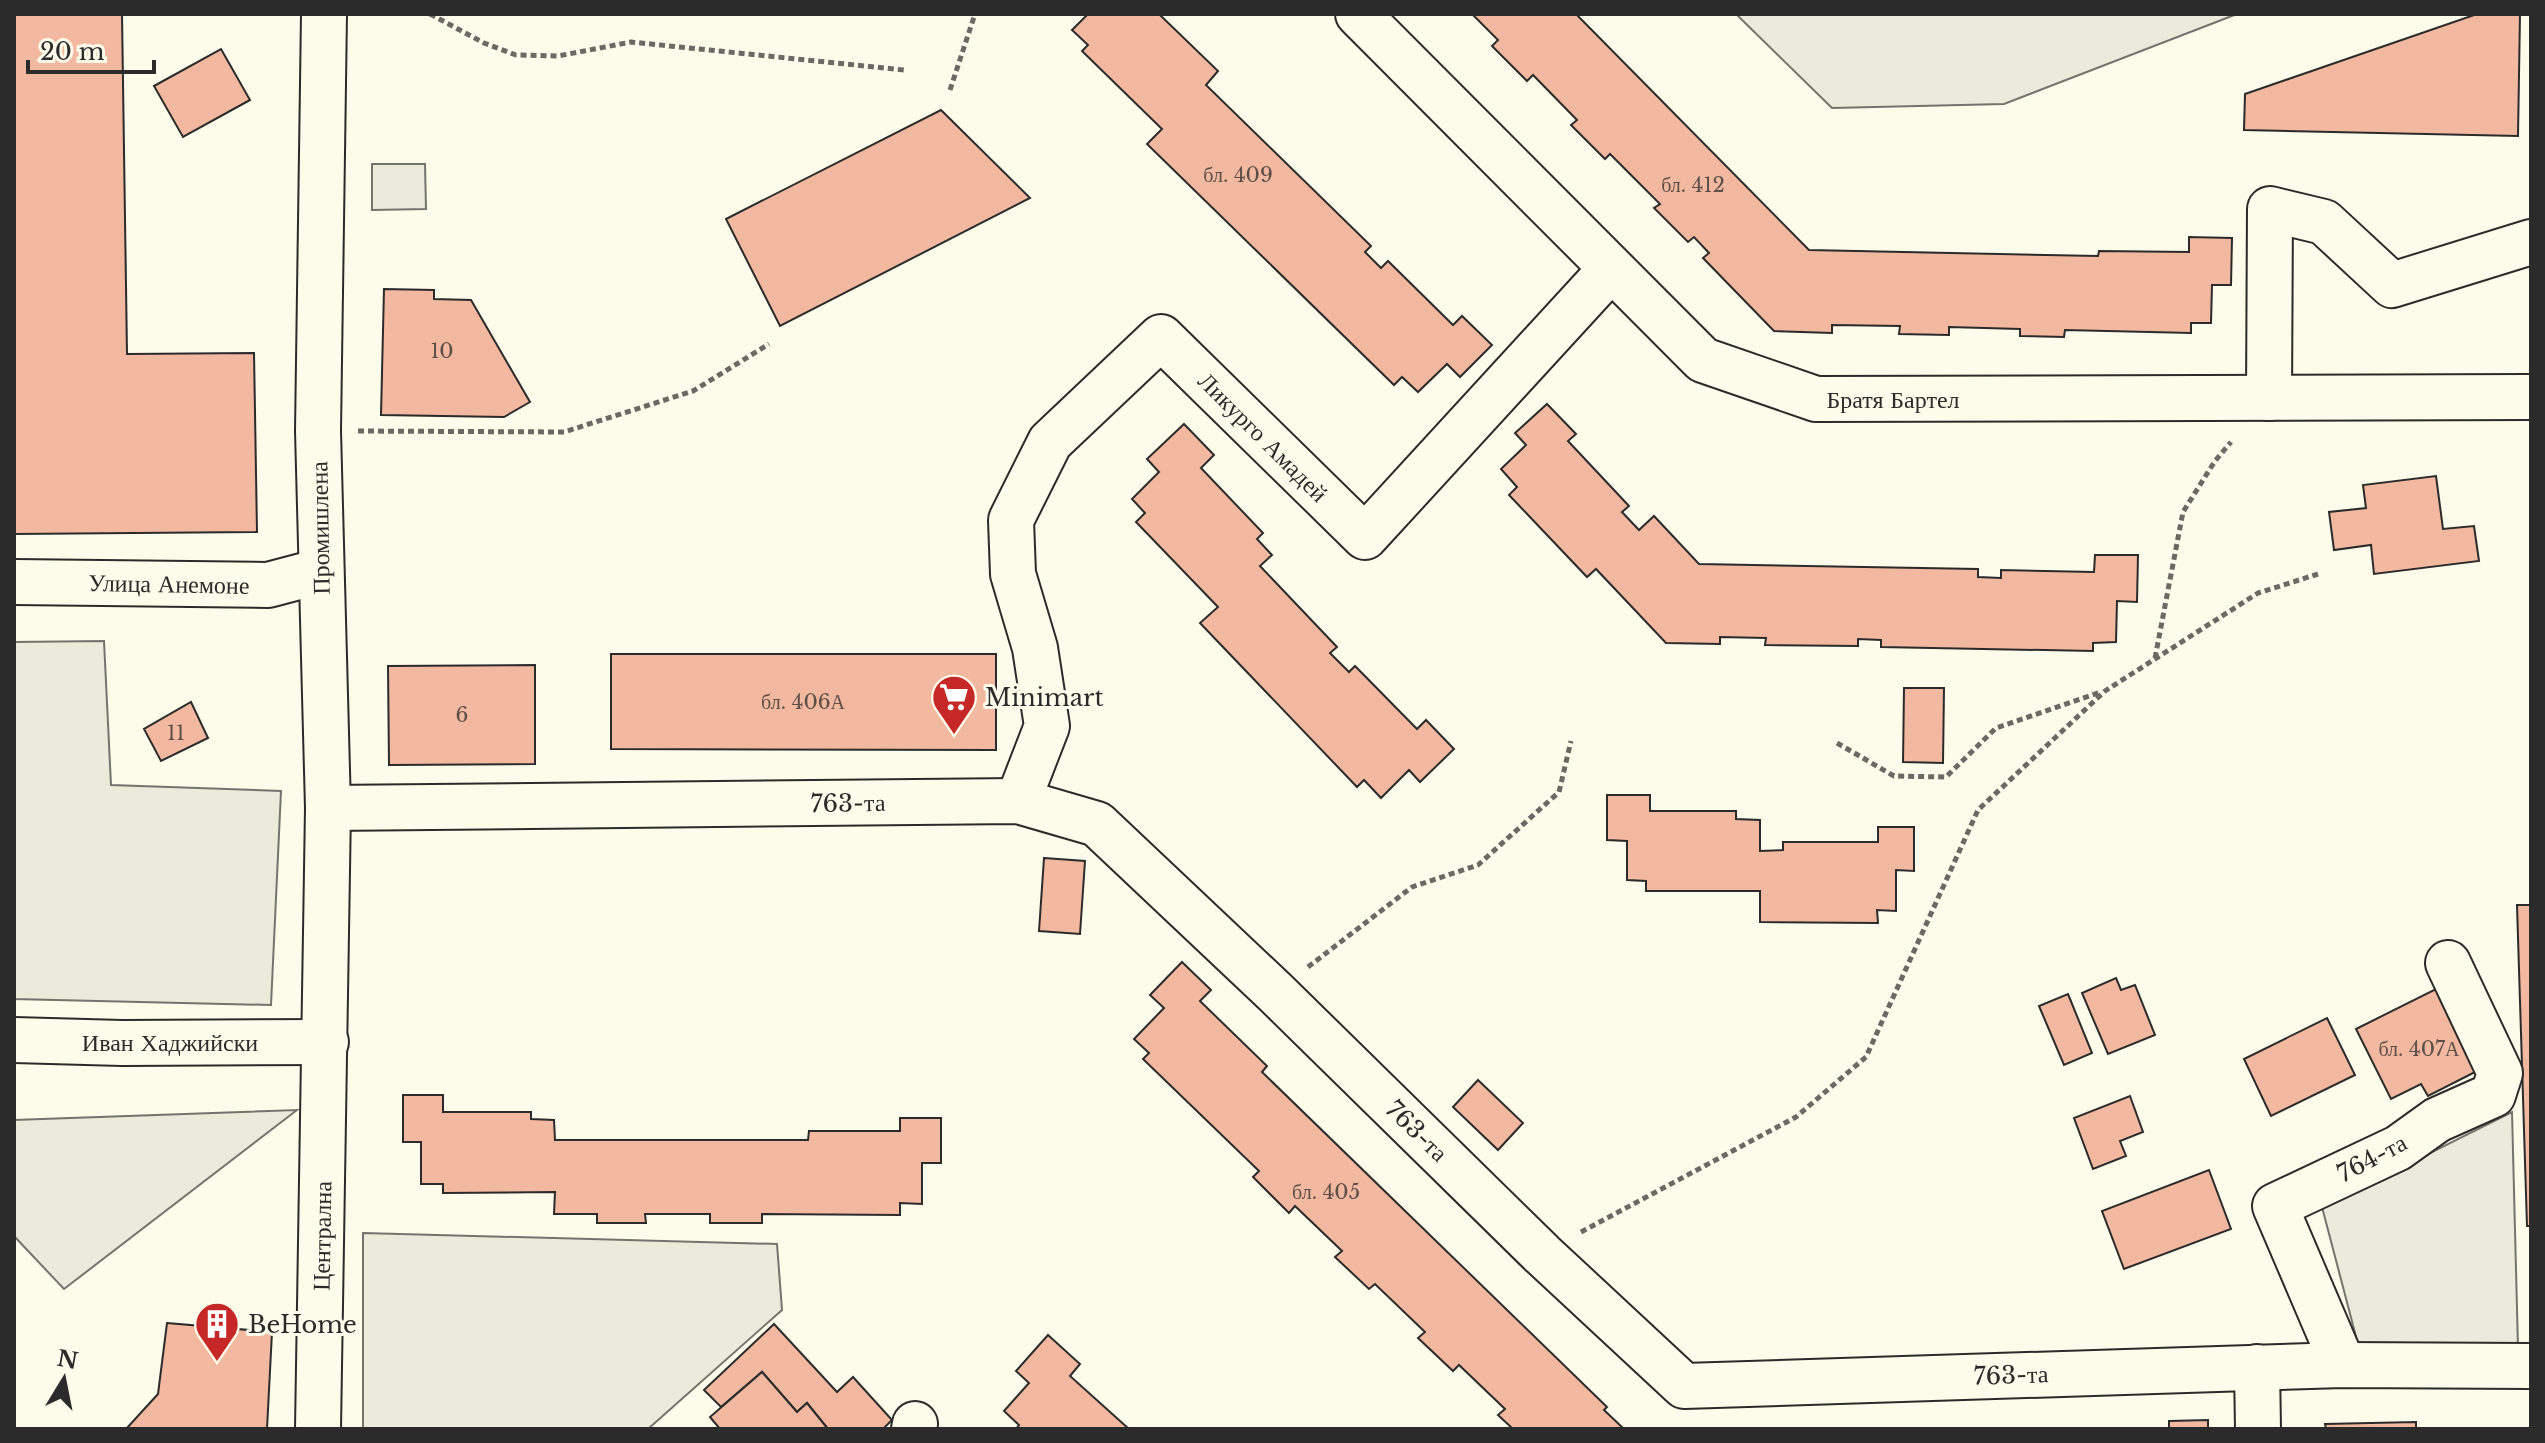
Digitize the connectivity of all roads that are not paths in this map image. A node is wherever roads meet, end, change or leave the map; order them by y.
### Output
1 (324, 14) edge
2 (1358, 14) edge
3 (2531, 242) edge
4 (1610, 270) junction
5 (2531, 397) edge
6 (2269, 398) junction
7 (321, 571) junction
8 (14, 582) edge
9 (1018, 801) junction
10 (328, 808) junction
11 (2448, 963) dead end
12 (14, 1040) edge
13 (326, 1042) junction
14 (2343, 1365) junction
15 (2531, 1366) edge
16 (2257, 1367) junction
17 (318, 1429) edge
18 (2258, 1429) edge

1 - 7 street, Промишлена
2 - 4 street, Братя Бартел
3 - 6 street
4 - 6 street, Братя Бартел
4 - 9 street, Ликурго Амадей
5 - 6 street, Братя Бартел
7 - 8 street, Улица Анемоне
7 - 10 street, Промишлена
9 - 10 street, 763-та
9 - 16 street, 763-та
10 - 13 street, Промишлена
11 - 14 street, 764-та
12 - 13 street, Иван Хаджийски
13 - 17 street, Централна
14 - 15 street, 763-та
14 - 16 street, 763-та
16 - 18 street

